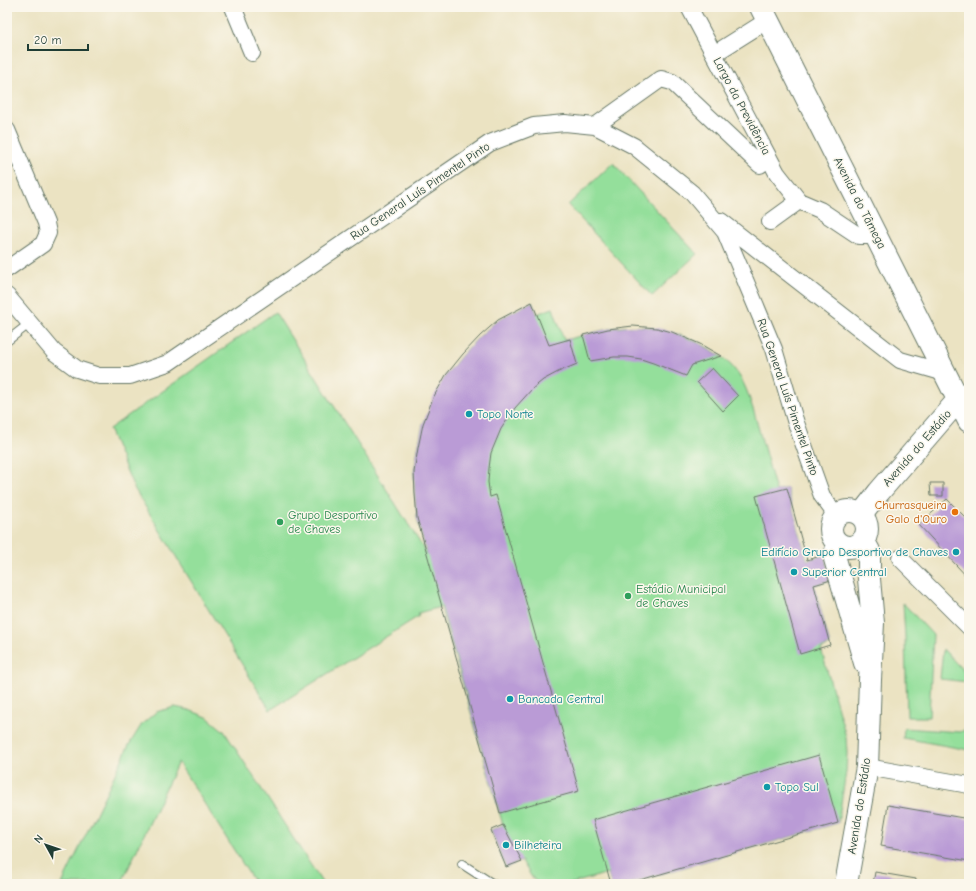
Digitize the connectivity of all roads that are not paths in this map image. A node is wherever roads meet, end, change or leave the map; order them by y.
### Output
1 (233, 7) edge
2 (689, 7) edge
3 (764, 14) edge
4 (252, 53) dead end
5 (714, 54) junction
6 (595, 126) junction
7 (7, 130) edge
8 (760, 165) dead end
9 (800, 200) junction
10 (706, 209) junction
11 (770, 222) dead end
12 (876, 236) junction
13 (7, 269) edge
14 (7, 296) edge
15 (30, 324) junction
16 (7, 341) edge
17 (945, 373) junction
18 (959, 400) junction
19 (969, 421) edge
20 (836, 515) junction
21 (861, 515) junction
22 (863, 540) junction
23 (837, 543) junction
24 (900, 558) dead end
25 (969, 627) edge
26 (870, 680) junction
27 (867, 767) junction
28 (969, 785) edge
29 (462, 864) dead end
30 (493, 884) edge
31 (846, 884) edge

1 - 4 street
2 - 5 street, Largo da Previdência
3 - 5 street
3 - 12 street, Avenida do Tâmega
5 - 9 street, Largo da Previdência
6 - 8 street
6 - 10 street, Rua General Luís Pimentel Pinto
6 - 15 street, Rua General Luís Pimentel Pinto
7 - 13 street
9 - 11 street
9 - 12 street
10 - 17 street
10 - 20 street, Rua General Luís Pimentel Pinto
12 - 17 street, Avenida do Tâmega
14 - 15 street, Rua General Luís Pimentel Pinto
15 - 16 lane
17 - 18 street, Avenida do Tâmega
18 - 19 street, Avenida do Tâmega
18 - 21 street, Avenida do Estádio
20 - 21 street
20 - 23 street, Avenida do Estádio
21 - 22 street, Avenida do Estádio
22 - 23 street
22 - 26 street, Avenida do Estádio
23 - 26 street, Avenida do Estádio
24 - 25 street
26 - 27 street, Avenida do Estádio
27 - 28 street
27 - 31 street, Avenida do Estádio
29 - 30 lane

